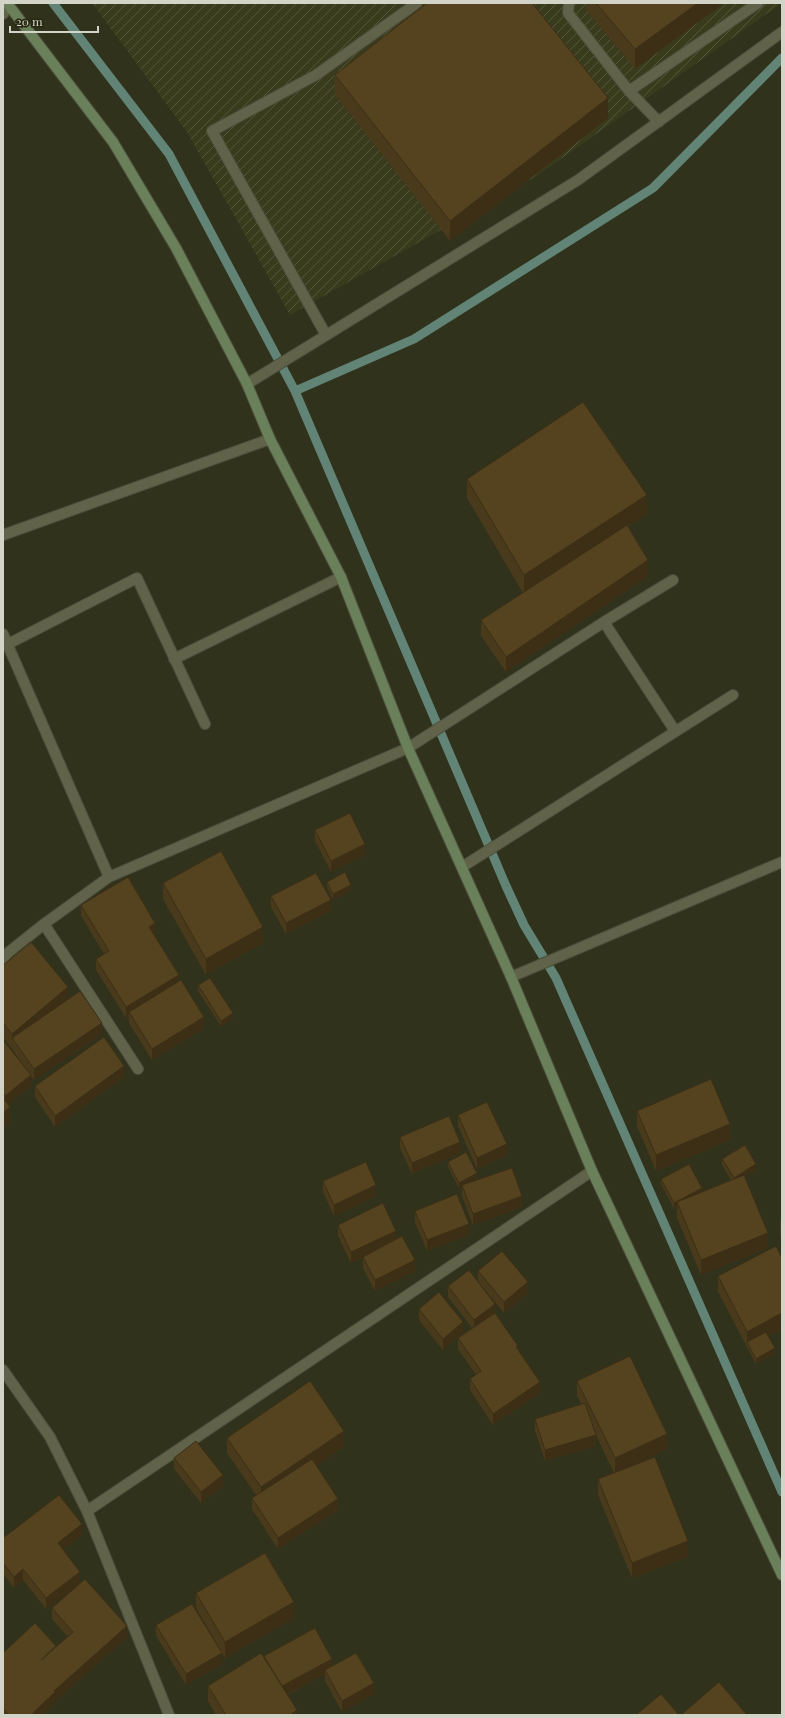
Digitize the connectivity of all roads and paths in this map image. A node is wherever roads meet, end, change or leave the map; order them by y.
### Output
1 (417, 3) edge
2 (569, 3) edge
3 (758, 3) edge
4 (6, 7) edge
5 (782, 32) edge
6 (629, 91) junction
7 (659, 122) junction
8 (326, 336) junction
9 (247, 384) junction
10 (270, 438) junction
11 (3, 535) edge
12 (341, 577) junction
13 (673, 580) dead end
14 (604, 622) junction
15 (5, 639) edge
16 (174, 659) junction
17 (733, 695) dead end
18 (205, 724) dead end
19 (675, 732) junction
20 (408, 748) junction
21 (782, 862) edge
22 (462, 867) junction
23 (109, 877) junction
24 (44, 924) junction
25 (5, 953) edge
26 (511, 977) junction
27 (138, 1069) dead end
28 (592, 1171) junction
29 (3, 1370) edge
30 (87, 1511) junction
31 (782, 1575) edge
32 (169, 1715) edge

1 - 8 street
2 - 6 street
3 - 6 street
4 - 9 street
5 - 7 street
6 - 7 street
7 - 8 street
8 - 9 street
9 - 10 street
10 - 11 street
10 - 12 street
12 - 16 street
12 - 20 street
13 - 14 street
14 - 19 street
14 - 20 street
15 - 16 street
15 - 23 street
16 - 18 street
17 - 19 street
19 - 22 street
20 - 22 street
20 - 23 street
21 - 26 street
22 - 26 street
23 - 24 street
24 - 25 street
24 - 27 street
26 - 28 street
28 - 30 street
28 - 31 street
29 - 30 street
30 - 32 street

